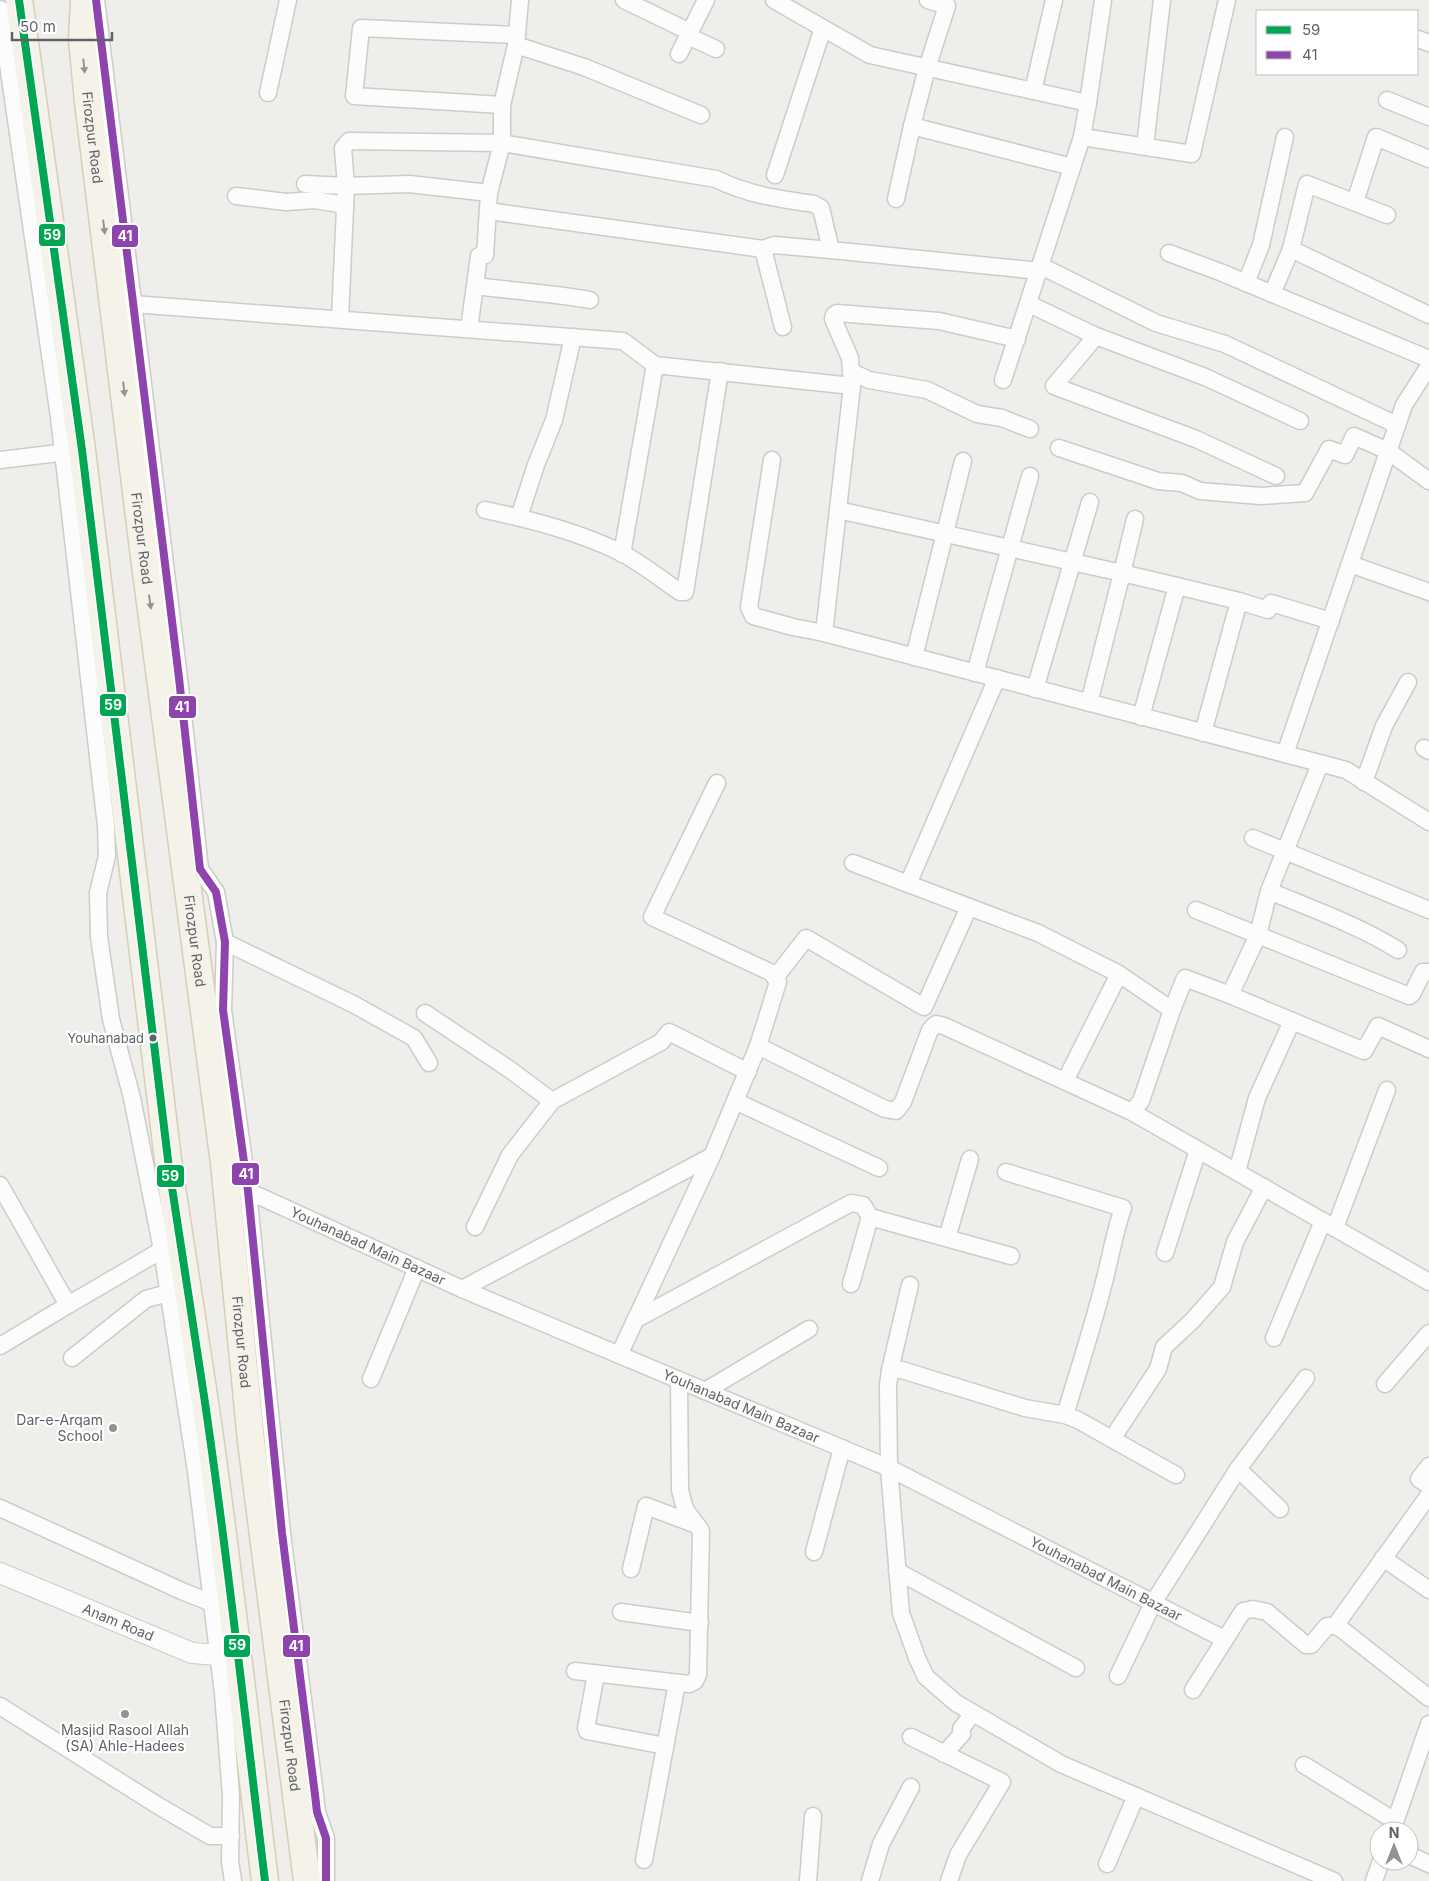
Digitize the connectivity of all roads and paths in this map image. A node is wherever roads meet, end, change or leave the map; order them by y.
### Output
1 (71, 0) edge
2 (84, 0) edge
3 (96, 0) edge
4 (288, 0) edge
5 (520, 0) edge
6 (624, 0) edge
7 (706, 0) edge
8 (774, 0) edge
9 (928, 0) edge
10 (1054, 0) edge
11 (1103, 0) edge
12 (1162, 0) edge
13 (1227, 0) edge
14 (948, 3) edge
15 (10, 5) edge
16 (823, 28) junction
17 (689, 34) junction
18 (82, 40) junction
19 (516, 40) junction
20 (716, 49) dead end
21 (679, 54) dead end
22 (927, 68) junction
23 (1033, 91) junction
24 (268, 93) dead end
25 (1387, 100) dead end
26 (1088, 103) junction
27 (502, 105) junction
28 (100, 115) junction
29 (701, 115) dead end
30 (1429, 117) edge
31 (912, 126) junction
32 (1082, 137) junction
33 (1285, 137) dead end
34 (502, 143) junction
35 (1145, 146) junction
36 (1429, 158) edge
37 (1072, 167) junction
38 (776, 175) dead end
39 (305, 184) dead end
40 (346, 186) junction
41 (488, 193) junction
42 (236, 196) dead end
43 (896, 199) dead end
44 (1355, 202) junction
45 (345, 205) junction
46 (488, 211) junction
47 (1387, 215) dead end
48 (763, 249) junction
49 (1291, 249) junction
50 (831, 250) junction
51 (1170, 253) dead end
52 (1040, 269) junction
53 (1246, 283) junction
54 (475, 286) junction
55 (1272, 294) junction
56 (590, 300) dead end
57 (133, 304) junction
58 (1029, 304) junction
59 (1429, 315) edge
60 (340, 319) junction
61 (783, 327) dead end
62 (470, 329) junction
63 (1096, 336) junction
64 (573, 337) junction
65 (1017, 339) junction
66 (1429, 359) edge
67 (656, 365) junction
68 (1429, 366) edge
69 (720, 371) junction
70 (852, 379) junction
71 (1003, 380) dead end
72 (1300, 421) dead end
73 (1397, 425) junction
74 (1030, 429) dead end
75 (1059, 448) dead end
76 (73, 451) junction
77 (1388, 451) junction
78 (0, 460) edge
79 (772, 460) dead end
80 (963, 461) dead end
81 (1030, 476) dead end
82 (1276, 476) dead end
83 (1429, 481) edge
84 (1090, 502) dead end
85 (486, 510) dead end
86 (838, 510) junction
87 (518, 517) junction
88 (1135, 519) dead end
89 (946, 534) junction
90 (1011, 548) junction
91 (622, 554) junction
92 (1072, 562) junction
93 (1350, 564) junction
94 (1122, 573) junction
95 (1177, 586) junction
96 (1429, 592) edge
97 (1239, 601) junction
98 (1330, 621) junction
99 (824, 633) junction
100 (914, 657) junction
101 (975, 673) junction
102 (997, 678) junction
103 (1408, 682) dead end
104 (1035, 689) junction
105 (1090, 703) junction
106 (1141, 717) junction
107 (1203, 733) junction
108 (1285, 754) junction
109 (1320, 764) junction
110 (1364, 782) junction
111 (717, 783) dead end
112 (1429, 822) edge
113 (1253, 838) dead end
114 (1286, 851) junction
115 (853, 863) dead end
116 (908, 884) junction
117 (1269, 891) junction
118 (969, 907) junction
119 (1196, 910) dead end
120 (1429, 910) edge
121 (1258, 935) junction
122 (225, 942) junction
123 (1398, 950) dead end
124 (1429, 972) edge
125 (1120, 974) junction
126 (776, 978) junction
127 (1230, 995) junction
128 (1172, 1010) junction
129 (425, 1012) dead end
130 (1292, 1021) junction
131 (758, 1046) junction
132 (1429, 1049) edge
133 (429, 1063) dead end
134 (748, 1072) junction
135 (1065, 1081) junction
136 (1387, 1090) dead end
137 (552, 1100) junction
138 (735, 1101) junction
139 (1132, 1112) junction
140 (1198, 1150) junction
141 (712, 1156) junction
142 (970, 1159) dead end
143 (879, 1168) dead end
144 (1006, 1172) dead end
145 (1238, 1172) junction
146 (0, 1185) edge
147 (1264, 1187) junction
148 (248, 1191) junction
149 (870, 1217) junction
150 (1329, 1224) junction
151 (475, 1227) dead end
152 (947, 1238) junction
153 (162, 1250) junction
154 (1165, 1253) dead end
155 (1011, 1256) dead end
156 (416, 1268) junction
157 (1429, 1282) edge
158 (851, 1284) dead end
159 (910, 1285) dead end
160 (462, 1289) junction
161 (168, 1293) junction
162 (68, 1305) junction
163 (635, 1320) junction
164 (810, 1330) dead end
165 (1429, 1332) edge
166 (1274, 1338) dead end
167 (0, 1346) edge
168 (619, 1355) junction
169 (72, 1358) dead end
170 (890, 1370) junction
171 (1306, 1378) dead end
172 (370, 1379) dead end
173 (679, 1380) junction
174 (1385, 1384) dead end
175 (705, 1391) junction
176 (195, 1397) junction
177 (1065, 1415) junction
178 (1112, 1439) junction
179 (842, 1448) junction
180 (1429, 1466) edge
181 (889, 1468) junction
182 (1238, 1469) junction
183 (1176, 1475) dead end
184 (1429, 1486) edge
185 (1429, 1495) edge
186 (0, 1508) edge
187 (1280, 1509) dead end
188 (212, 1523) junction
189 (697, 1525) junction
190 (814, 1552) dead end
191 (1383, 1558) junction
192 (631, 1569) dead end
193 (897, 1571) junction
194 (0, 1573) edge
195 (1429, 1590) edge
196 (1153, 1602) junction
197 (212, 1603) junction
198 (621, 1612) dead end
199 (700, 1623) junction
200 (1334, 1626) junction
201 (1224, 1639) junction
202 (228, 1654) junction
203 (1076, 1668) dead end
204 (575, 1671) dead end
205 (596, 1674) junction
206 (1118, 1676) dead end
207 (677, 1683) junction
208 (1193, 1690) dead end
209 (1429, 1698) edge
210 (0, 1706) edge
211 (973, 1713) junction
212 (1429, 1724) edge
213 (911, 1737) dead end
214 (665, 1746) junction
215 (944, 1754) junction
216 (1304, 1765) dead end
217 (911, 1787) dead end
218 (1136, 1796) junction
219 (812, 1816) dead end
220 (1387, 1821) edge
221 (1396, 1821) edge
222 (232, 1836) junction
223 (644, 1860) dead end
224 (1107, 1864) dead end
225 (233, 1881) edge
226 (265, 1881) edge
227 (307, 1881) edge
228 (326, 1881) edge
229 (808, 1881) edge
230 (870, 1881) edge
231 (949, 1881) edge
232 (1334, 1881) edge

1 - 18 main road
2 - 18 main road, Firozpur Road
3 - 28 street
4 - 24 street
5 - 19 street
6 - 17 street
7 - 17 street
8 - 16 street
9 - 14 street
10 - 23 street
11 - 26 street
12 - 35 street
13 - 35 street
14 - 22 street
15 - 76 main road
16 - 22 street
16 - 38 street
17 - 20 street
17 - 21 street
18 -> 28 main road, Firozpur Road
19 - 27 street
19 - 27 street
19 - 29 street
22 - 23 street
22 - 31 street
23 - 26 street
25 - 30 street
26 - 32 street
27 - 34 street
28 - 57 street
28 -> 227 main road, Firozpur Road
31 - 37 street
31 - 43 street
32 - 35 street
32 - 37 street
33 - 53 street
34 - 40 street
34 - 41 street
34 - 50 street
36 - 44 street
37 - 52 street
39 - 40 street
40 - 41 street
40 - 45 street
41 - 46 street
42 - 45 street
44 - 47 street
44 - 49 street
45 - 60 street
46 - 48 street
46 - 54 street
48 - 50 street
48 - 61 street
49 - 55 street
49 - 59 street
50 - 52 street
51 - 53 street
52 - 58 street
52 - 73 street
53 - 55 street
54 - 56 street
54 - 62 street
55 - 66 street
57 - 60 street
57 - 122 street
58 - 63 street
58 - 65 street
60 - 62 street
62 - 64 street
63 - 72 street
63 - 82 street
64 - 67 street
64 - 87 street
65 - 70 street
65 - 71 street
67 - 69 street
67 - 91 street
68 - 73 street
69 - 70 street
69 - 91 street
70 - 74 street
70 - 86 street
73 - 77 street
75 - 77 street
76 - 78 street
76 - 153 street
76 - 176 main road
77 - 83 street
77 - 93 street
79 - 99 street
80 - 89 street
81 - 90 street
84 - 92 street
85 - 87 street
86 - 89 street
86 - 99 street
87 - 91 street
88 - 94 street
89 - 90 street
89 - 100 street
90 - 92 street
90 - 101 street
92 - 94 street
92 - 104 street
93 - 96 street
93 - 98 street
94 - 95 street
94 - 105 street
95 - 97 street
95 - 106 street
97 - 98 street
97 - 107 street
98 - 108 street
99 - 100 street
100 - 101 street
101 - 102 street
102 - 104 street
102 - 116 street
103 - 110 street
104 - 105 street
105 - 106 street
106 - 107 street
107 - 108 street
108 - 109 street
109 - 110 street
109 - 114 street
110 - 112 street
111 - 126 street
113 - 114 street
114 - 117 street
114 - 120 street
115 - 116 street
116 - 118 street
117 - 121 street
117 - 123 street
118 - 125 street
118 - 126 street
119 - 121 street
121 - 124 street
121 - 127 street
122 - 133 street
122 - 148 street
125 - 128 street
125 - 135 street
126 - 131 street
127 - 128 street
127 - 130 street
128 - 139 street
129 - 137 street
130 - 132 street
130 - 145 street
131 - 134 street
131 - 135 street
134 - 137 street
134 - 138 street
135 - 139 street
136 - 150 street
137 - 151 street
138 - 141 street
138 - 143 street
139 - 140 street
140 - 145 street
140 - 154 street
141 - 160 street
141 - 163 street
142 - 152 street
144 - 177 street
145 - 147 street
146 - 162 street
147 - 150 street
147 - 178 street
148 - 156 street, Youhanabad Main Bazaar
148 - 228 street
149 - 152 street
149 - 158 street
149 - 163 street
150 - 157 street
150 - 166 street
152 - 155 street
153 - 161 street
153 - 162 street
156 - 160 street, Youhanabad Main Bazaar
156 - 172 street
159 - 170 street
160 - 168 street, Youhanabad Main Bazaar
161 - 169 street
161 - 176 street
162 - 167 street
163 - 168 street
164 - 175 street
165 - 174 street
168 - 173 street, Youhanabad Main Bazaar
170 - 177 street
170 - 181 street
171 - 182 street
173 - 175 street, Youhanabad Main Bazaar
173 - 189 street
175 - 179 street, Youhanabad Main Bazaar
176 - 188 main road
177 - 178 street
178 - 183 street
179 - 181 street, Youhanabad Main Bazaar
179 - 190 street
180 - 184 street
181 - 193 street
181 - 196 street, Youhanabad Main Bazaar
182 - 187 street
182 - 196 street
185 - 191 street
186 - 197 street
188 - 197 street
188 - 202 main road
189 - 192 street
189 - 199 street
191 - 195 street
191 - 200 street
193 - 203 street
193 - 211 street
194 - 202 street, Anam Road
196 - 201 street, Youhanabad Main Bazaar
196 - 206 street
197 - 202 street
198 - 199 street
199 - 207 street
200 - 201 street
200 - 209 street
201 - 208 street
202 - 222 street
202 - 226 main road
204 - 205 street
205 - 207 street
205 - 214 street
207 - 214 street
210 - 222 street
211 - 215 street
211 - 218 street
212 - 221 street
213 - 215 street
214 - 223 street
215 - 231 street
216 - 220 street
217 - 230 street
218 - 224 street
218 - 232 street
219 - 229 street
222 - 225 street

